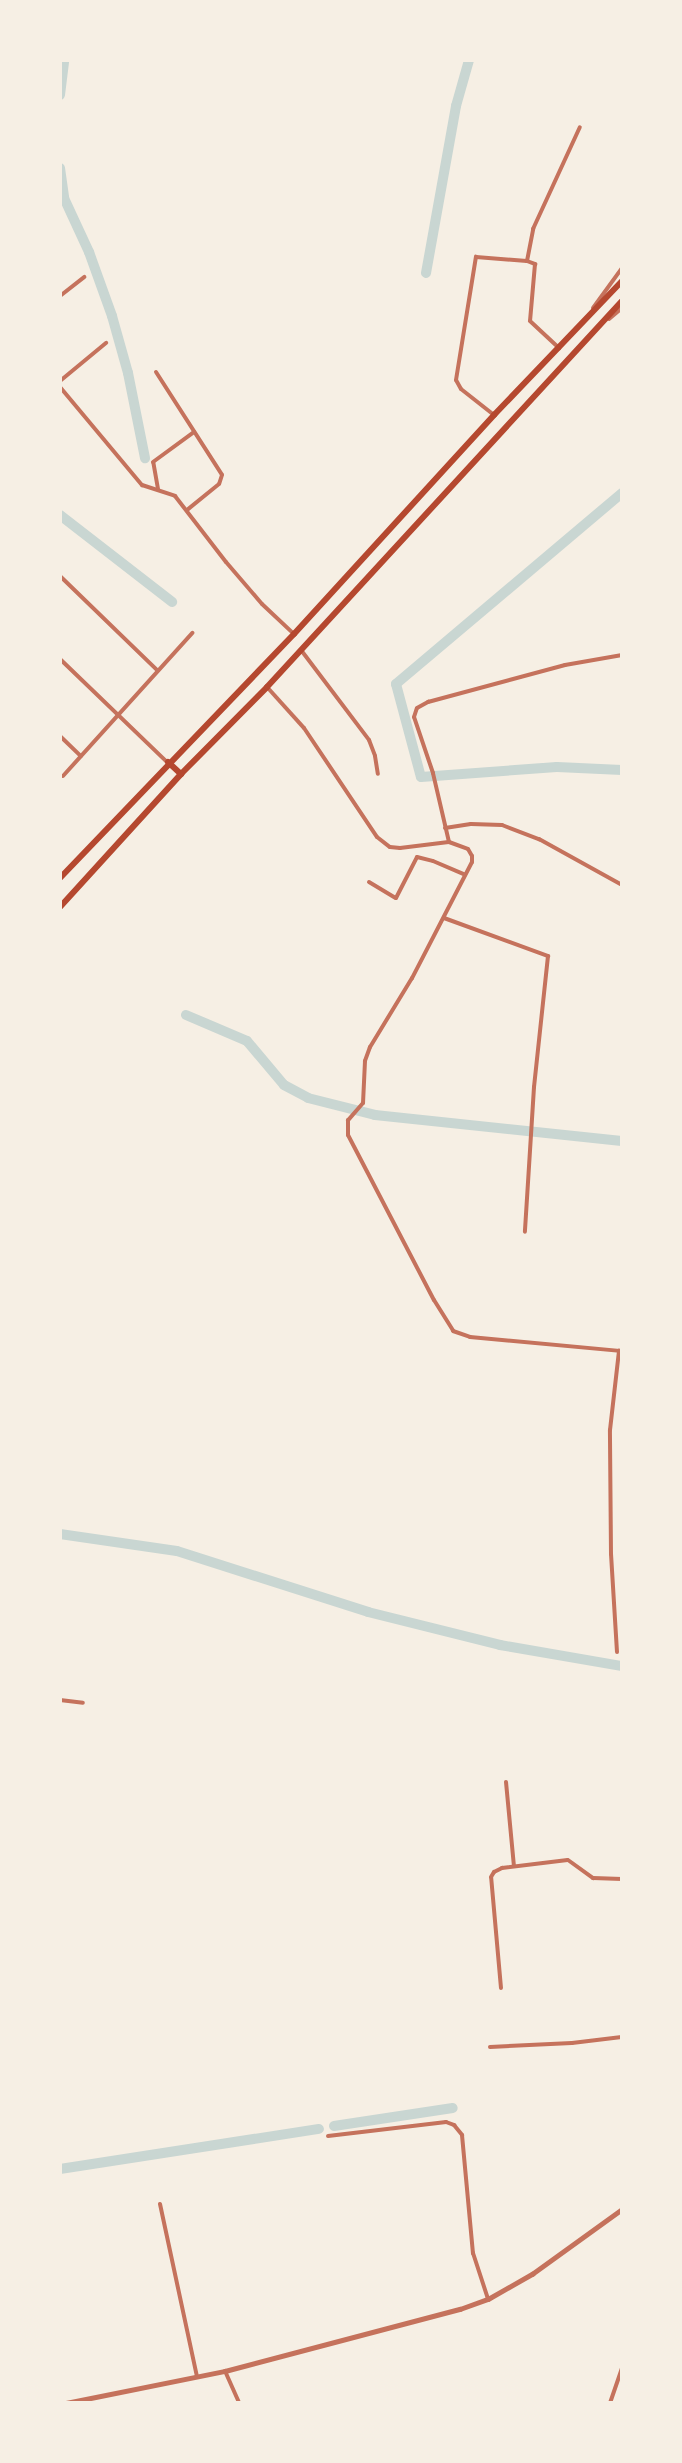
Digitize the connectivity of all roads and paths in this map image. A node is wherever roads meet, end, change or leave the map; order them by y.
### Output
1 (580, 127) dead end
2 (622, 150) edge
3 (622, 161) edge
4 (527, 261) junction
5 (622, 268) edge
6 (84, 277) dead end
7 (622, 281) edge
8 (60, 296) edge
9 (622, 301) edge
10 (622, 308) edge
11 (582, 323) junction
12 (592, 333) junction
13 (106, 343) dead end
14 (559, 348) junction
15 (156, 372) dead end
16 (60, 381) edge
17 (60, 387) edge
18 (494, 415) junction
19 (194, 432) junction
20 (158, 489) junction
21 (187, 510) junction
22 (60, 576) edge
23 (192, 633) dead end
24 (294, 634) junction
25 (301, 650) junction
26 (622, 655) edge
27 (60, 659) edge
28 (158, 671) junction
29 (267, 687) junction
30 (118, 714) junction
31 (60, 736) edge
32 (81, 756) junction
33 (168, 762) junction
34 (181, 774) junction
35 (378, 774) dead end
36 (63, 776) dead end
37 (445, 828) junction
38 (449, 842) junction
39 (419, 846) junction
40 (417, 857) junction
41 (464, 874) junction
42 (60, 878) edge
43 (369, 882) dead end
44 (622, 885) edge
45 (60, 907) edge
46 (444, 918) junction
47 (525, 1233) dead end
48 (620, 1351) edge
49 (617, 1652) dead end
50 (60, 1700) edge
51 (83, 1704) dead end
52 (506, 1782) dead end
53 (514, 1866) junction
54 (622, 1879) edge
55 (501, 1988) dead end
56 (622, 2037) edge
57 (490, 2047) dead end
58 (328, 2136) dead end
59 (160, 2204) dead end
60 (622, 2209) edge
61 (488, 2299) junction
62 (622, 2368) edge
63 (225, 2372) junction
64 (197, 2377) junction
65 (66, 2403) edge
66 (239, 2403) edge
67 (610, 2403) edge

1 - 4 street
2 - 3 street
4 - 14 street
4 - 18 street
5 - 11 street
6 - 8 street
7 - 11 main road
9 - 12 main road
10 - 12 street
11 - 14 main road
12 - 25 main road
13 - 16 street
14 - 18 main road
15 - 19 street
17 - 20 street
18 - 24 main road
19 - 20 street
19 - 21 street
20 - 21 street
21 - 24 street
22 - 28 street
23 - 28 street
24 - 33 main road
25 - 29 main road
25 - 35 street
26 - 37 street
27 - 30 street
28 - 30 street
29 - 34 main road
29 - 39 street
30 - 32 street
30 - 33 street
31 - 32 street
32 - 36 street
33 - 34 main road
33 - 42 main road
34 - 45 main road
37 - 38 street
37 - 44 street
38 - 39 street
38 - 41 street
39 - 40 street
40 - 41 street
40 - 43 street
41 - 46 street
46 - 47 street
46 - 48 street
48 - 49 street
50 - 51 street
52 - 53 street
53 - 54 street
53 - 55 street
56 - 57 street
58 - 61 street
59 - 64 street
60 - 61 street
61 - 63 street
62 - 67 street
63 - 64 street
63 - 66 street
64 - 65 street

